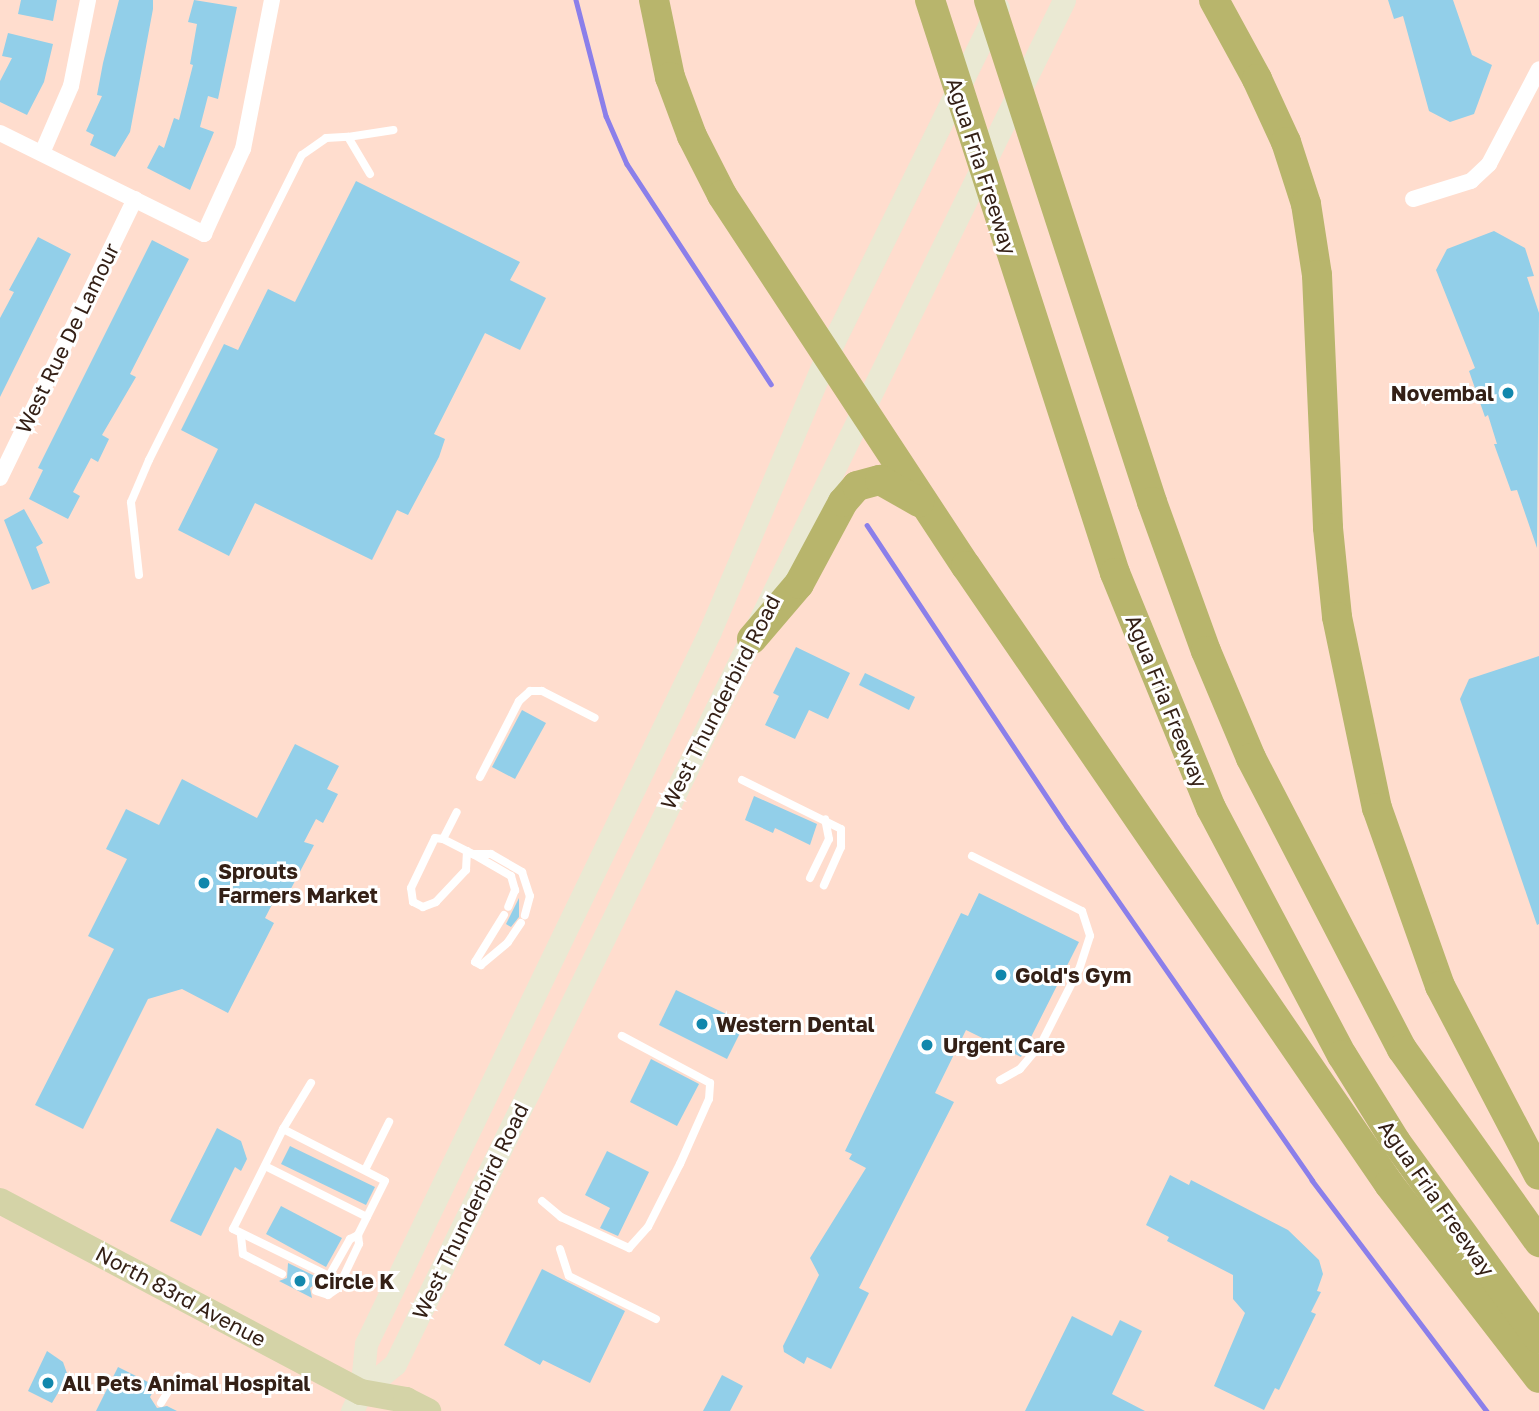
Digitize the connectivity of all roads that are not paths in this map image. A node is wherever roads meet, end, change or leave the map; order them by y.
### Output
1 (88, 0) edge
2 (272, 0) edge
3 (654, 0) edge
4 (930, 0) edge
5 (989, 0) edge
6 (1002, 0) edge
7 (1064, 0) edge
8 (1214, 0) edge
9 (1539, 69) edge
10 (394, 130) dead end
11 (0, 133) edge
12 (348, 137) junction
13 (42, 153) junction
14 (370, 174) dead end
15 (135, 199) junction
16 (1413, 199) dead end
17 (827, 355) junction
18 (864, 410) junction
19 (0, 478) edge
20 (927, 508) junction
21 (139, 575) dead end
22 (752, 639) junction
23 (595, 718) dead end
24 (480, 777) dead end
25 (742, 780) dead end
26 (457, 812) dead end
27 (825, 819) junction
28 (443, 839) junction
29 (470, 853) junction
30 (972, 856) dead end
31 (810, 878) dead end
32 (824, 885) dead end
33 (622, 1036) dead end
34 (1000, 1080) dead end
35 (311, 1083) dead end
36 (389, 1122) dead end
37 (284, 1129) junction
38 (265, 1166) junction
39 (365, 1170) junction
40 (1539, 1175) edge
41 (0, 1201) edge
42 (542, 1201) dead end
43 (367, 1217) junction
44 (358, 1235) junction
45 (242, 1236) junction
46 (1539, 1242) edge
47 (560, 1249) dead end
48 (282, 1275) dead end
49 (316, 1291) dead end
50 (656, 1319) dead end
51 (1539, 1339) edge
52 (1539, 1377) edge
53 (209, 1387) dead end
54 (161, 1403) dead end
55 (363, 1405) edge
56 (428, 1411) edge

1 - 13 street
2 - 15 street
3 - 17 highway
4 - 51 highway, Agua Fria Freeway
5 - 46 highway
6 - 17 main road, West Thunderbird Road
7 - 18 main road, West Thunderbird Road
8 - 40 highway
9 - 16 street
10 - 12 lane
11 - 13 street
12 - 14 lane
12 - 21 lane
13 - 15 street
15 - 19 street, West Rue De Lamour
17 - 18 highway
17 - 55 main road, West Thunderbird Road
18 - 20 highway
18 - 22 main road, West Thunderbird Road
20 - 22 highway
20 - 52 highway
22 - 55 main road, West Thunderbird Road
23 - 24 lane
25 - 27 lane
26 - 28 lane
27 - 31 lane
27 - 32 lane
28 - 29 lane
28 - 29 lane
29 - 29 lane
30 - 34 lane
33 - 42 lane
35 - 37 lane
36 - 39 lane
37 - 38 lane
37 - 39 lane
38 - 43 lane
38 - 45 lane
39 - 43 lane
41 - 55 main road, North 83rd Avenue
43 - 44 lane
44 - 45 lane
44 - 49 lane
45 - 48 lane
47 - 50 lane
53 - 54 lane
55 - 56 main road, North 83rd Avenue

